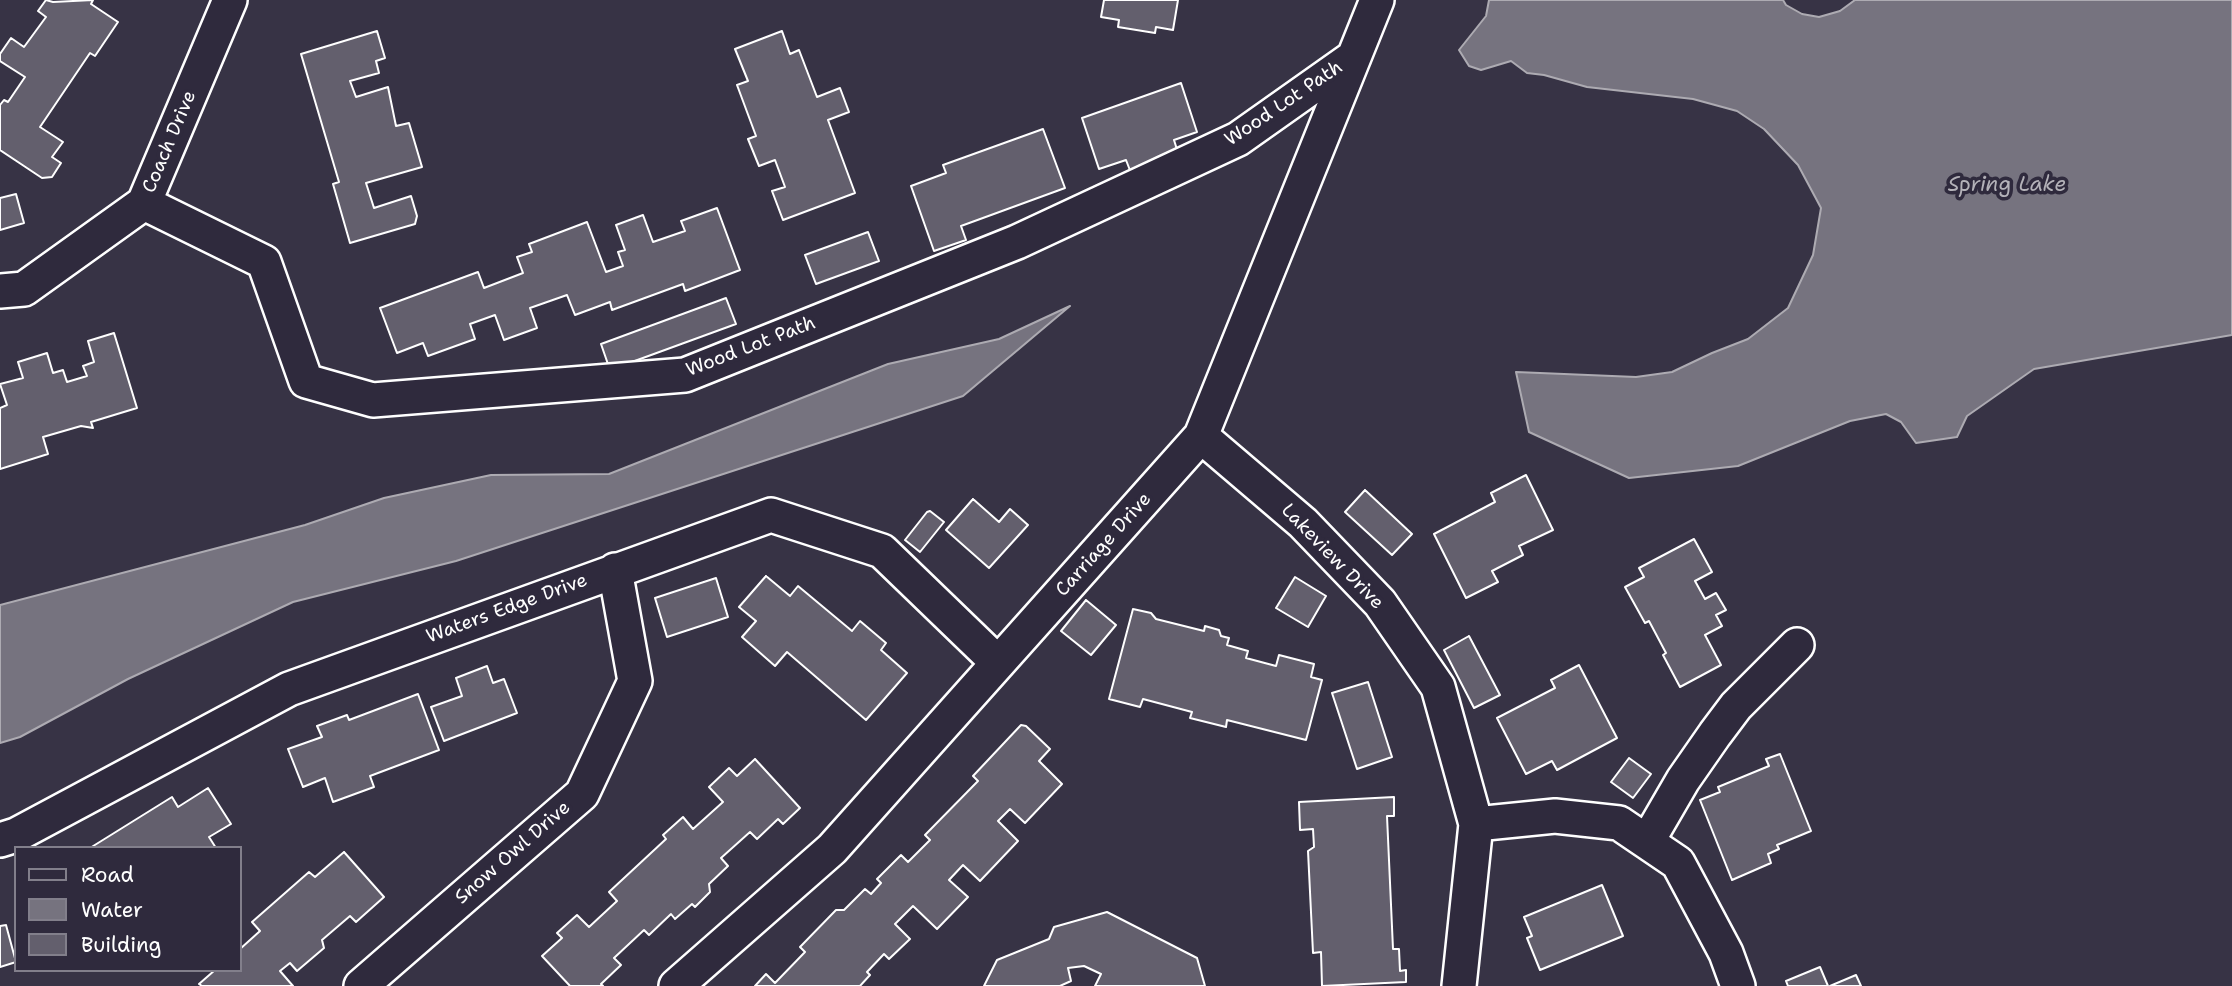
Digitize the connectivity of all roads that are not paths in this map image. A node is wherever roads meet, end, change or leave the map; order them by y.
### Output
1 (230, 0) edge
2 (1377, 0) edge
3 (1354, 57) junction
4 (144, 203) junction
5 (0, 290) edge
6 (1201, 436) junction
7 (615, 570) junction
8 (1797, 645) dead end
9 (998, 663) junction
10 (1476, 824) junction
11 (0, 840) edge
12 (1647, 842) junction
13 (361, 986) edge
14 (676, 986) edge
15 (1459, 986) edge
16 (1738, 986) edge

1 - 4 street, Coach Drive
2 - 3 street, Carriage Drive
3 - 4 street, Wood Lot Path
3 - 6 street, Carriage Drive
4 - 5 street, Coach Drive
6 - 9 street, Carriage Drive
6 - 10 street, Lakeview Drive
7 - 9 street, Waters Edge Drive
7 - 11 street, Waters Edge Drive
7 - 13 street, Snow Owl Drive
8 - 12 street
9 - 14 street, Carriage Drive
10 - 12 street
10 - 15 street, Lakeview Drive
12 - 16 street

